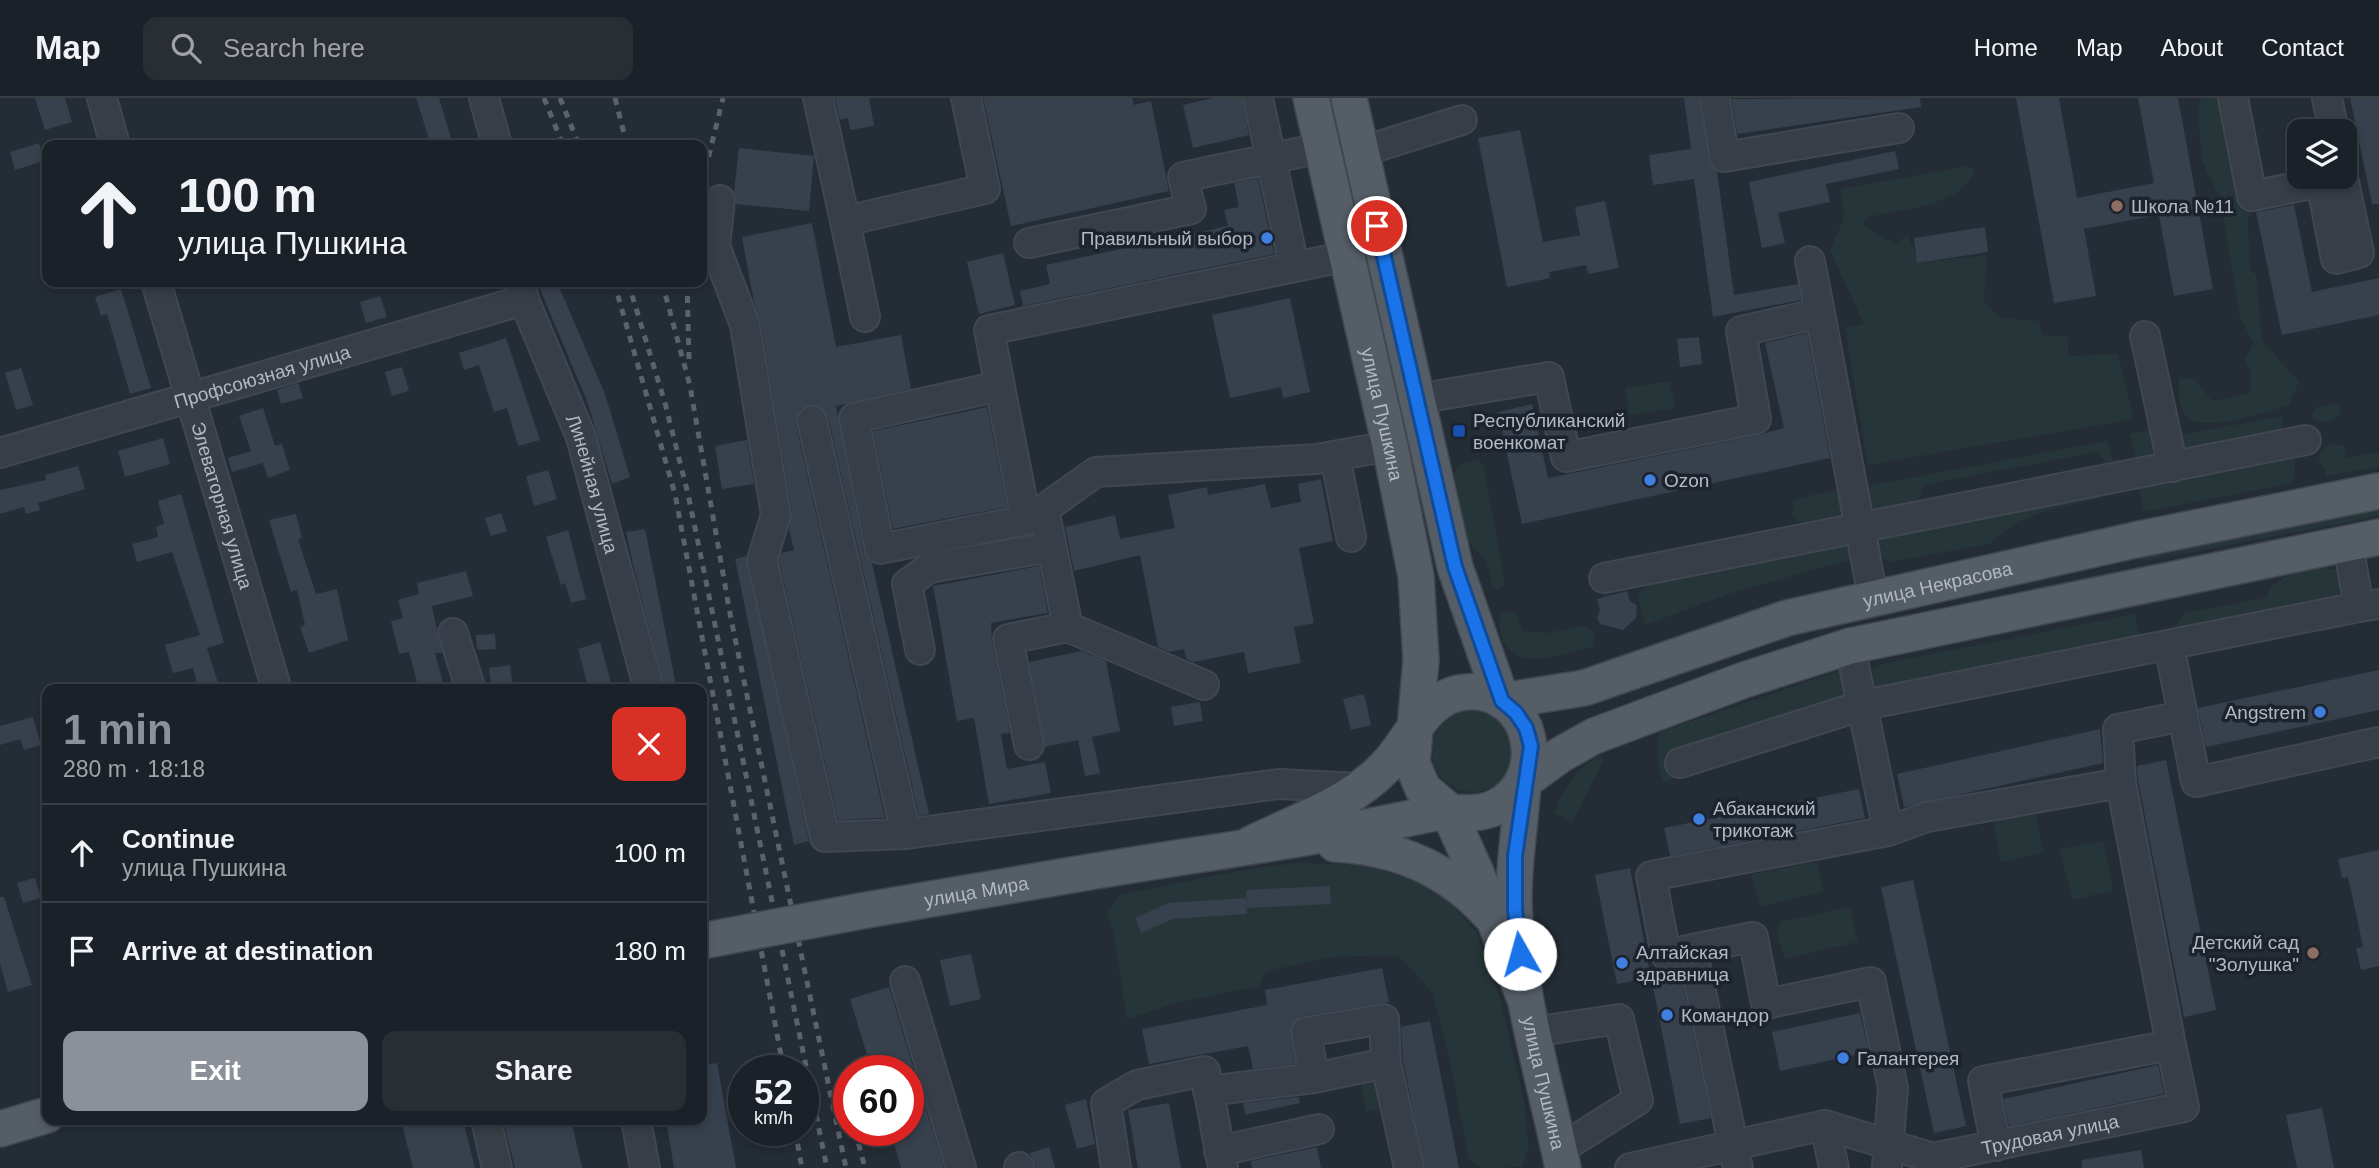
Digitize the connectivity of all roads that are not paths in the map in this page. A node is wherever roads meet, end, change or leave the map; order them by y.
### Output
1 (102, 98) edge
2 (484, 98) edge
3 (818, 98) edge
4 (966, 98) edge
5 (1258, 98) edge
6 (1311, 98) edge
7 (1349, 98) edge
8 (1715, 98) edge
9 (2233, 98) edge
10 (2327, 98) edge
11 (2331, 119) edge
12 (1462, 120) dead end
13 (1899, 128) dead end
14 (115, 140) edge
15 (496, 140) edge
16 (1321, 148) junction
17 (1360, 152) junction
18 (1271, 159) junction
19 (2287, 189) edge
20 (2322, 189) edge
21 (2346, 189) edge
22 (720, 200) dead end
23 (845, 221) junction
24 (1029, 243) dead end
25 (1348, 256) junction
26 (1810, 261) dead end
27 (1294, 266) junction
28 (157, 287) edge
29 (522, 291) edge
30 (1820, 313) junction
31 (865, 317) dead end
32 (2145, 336) dead end
33 (1000, 386) junction
34 (190, 398) junction
35 (1416, 399) junction
36 (812, 421) dead end
37 (2306, 440) dead end
38 (1390, 446) junction
39 (0, 453) edge
40 (1335, 456) junction
41 (2173, 467) junction
42 (2379, 491) edge
43 (1861, 529) junction
44 (1351, 537) dead end
45 (2363, 541) edge
46 (1051, 547) junction
47 (1604, 578) dead end
48 (1873, 597) junction
49 (2369, 606) edge
50 (1069, 626) junction
51 (453, 633) dead end
52 (2169, 645) junction
53 (1850, 646) junction
54 (920, 650) dead end
55 (275, 684) edge
56 (469, 684) edge
57 (647, 684) edge
58 (1204, 685) dead end
59 (1502, 701) junction
60 (1864, 705) junction
61 (2183, 716) junction
62 (1413, 734) junction
63 (2379, 742) edge
64 (1029, 745) dead end
65 (1680, 763) dead end
66 (1524, 782) junction
67 (2121, 783) junction
68 (1359, 788) junction
69 (1448, 810) junction
70 (1888, 831) junction
71 (906, 834) junction
72 (1251, 844) junction
73 (1495, 920) junction
74 (707, 940) edge
75 (1692, 950) junction
76 (905, 981) dead end
77 (1529, 1016) junction
78 (2171, 1045) junction
79 (1386, 1063) junction
80 (1314, 1078) junction
81 (1209, 1091) junction
82 (42, 1116) edge
83 (487, 1125) edge
84 (637, 1125) edge
85 (1825, 1125) junction
86 (0, 1129) edge
87 (1320, 1129) dead end
88 (1996, 1146) junction
89 (1735, 1156) edge
90 (1887, 1156) edge
91 (1221, 1159) edge
92 (1561, 1159) edge
93 (1934, 1163) edge
94 (497, 1168) edge
95 (645, 1168) edge
96 (961, 1168) edge
97 (1116, 1168) edge
98 (1409, 1168) edge
99 (1630, 1168) edge
100 (1834, 1168) edge

1 - 14 street
2 - 15 street
3 - 23 street
4 - 23 street
5 - 18 street
6 - 16 main road, улица Пушкина
7 - 17 main road, улица Пушкина
8 - 13 street
9 - 19 street
10 - 11 street
12 - 17 street
16 - 18 street
16 - 25 main road, улица Пушкина
17 - 35 main road, улица Пушкина
18 - 24 street
18 - 27 street
20 - 21 street
22 - 71 street
23 - 31 street
25 - 27 street
25 - 38 main road, улица Пушкина
26 - 30 street
27 - 33 street
28 - 34 street, Элеваторная улица
29 - 34 street, Профсоюзная улица
29 - 57 street, Линейная улица
30 - 35 street
30 - 43 street
32 - 41 street
33 - 33 street
34 - 39 street, Профсоюзная улица
34 - 55 street, Элеваторная улица
35 - 59 main road, улица Пушкина
36 - 71 street
37 - 41 street
38 - 40 street
38 - 62 main road, улица Пушкина
40 - 44 street
40 - 46 street
41 - 43 street
42 - 48 main road, улица Некрасова
43 - 47 street
43 - 48 street
45 - 49 street
45 - 53 main road
46 - 50 street
46 - 54 street
48 - 59 main road, улица Некрасова
49 - 52 street
50 - 58 street
50 - 64 street
51 - 56 street
52 - 60 street
52 - 61 street
53 - 60 street
53 - 66 main road
59 - 62 main road
59 - 66 main road
60 - 65 street
60 - 70 street
61 - 63 street
61 - 67 street
62 - 68 main road
62 - 69 main road
66 - 69 main road
66 - 77 main road
67 - 70 street
67 - 78 street
68 - 71 street
68 - 72 main road
69 - 72 main road
69 - 73 main road
70 - 75 street
72 - 73 main road
72 - 74 main road, улица Мира, bridge
73 - 77 main road
75 - 89 street
75 - 90 street
76 - 96 street
77 - 92 main road, улица Пушкина
77 - 92 street
78 - 88 street, Трудовая улица
78 - 88 street
79 - 80 street
79 - 80 street
79 - 98 street
80 - 81 street
81 - 91 street
81 - 97 street
82 - 86 main road
83 - 94 street
84 - 95 street
85 - 89 street, Трудовая улица
85 - 90 street, Трудовая улица
85 - 100 street
87 - 91 street
88 - 93 street, Трудовая улица
89 - 99 street, Трудовая улица
90 - 93 street, Трудовая улица

